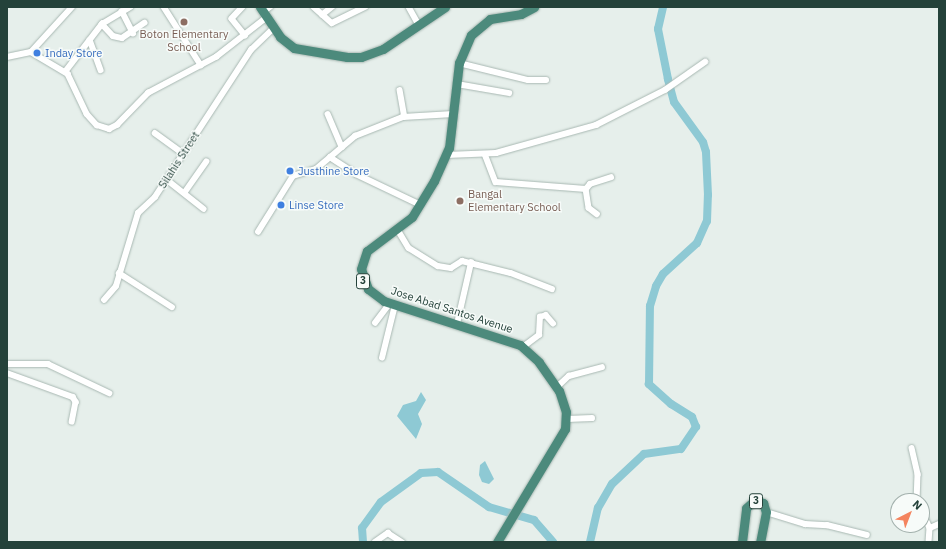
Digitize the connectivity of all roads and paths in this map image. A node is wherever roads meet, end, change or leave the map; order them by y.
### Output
1 (72, 7) edge
2 (130, 7) edge
3 (164, 7) edge
4 (243, 7) edge
5 (314, 7) edge
6 (332, 7) edge
7 (365, 7) edge
8 (409, 7) edge
9 (445, 7) edge
10 (534, 7) edge
11 (122, 11) junction
12 (265, 11) edge
13 (322, 15) junction
14 (144, 23) dead end
15 (418, 23) junction
16 (102, 24) junction
17 (274, 28) junction
18 (133, 33) junction
19 (245, 35) junction
20 (90, 40) junction
21 (31, 52) junction
22 (7, 57) edge
23 (705, 62) dead end
24 (459, 63) junction
25 (201, 65) junction
26 (101, 70) dead end
27 (65, 72) junction
28 (546, 80) dead end
29 (457, 84) junction
30 (400, 90) dead end
31 (508, 93) dead end
32 (328, 114) dead end
33 (453, 114) junction
34 (405, 116) junction
35 (155, 133) dead end
36 (342, 147) junction
37 (183, 153) junction
38 (485, 154) junction
39 (447, 155) junction
40 (330, 157) junction
41 (206, 162) dead end
42 (611, 177) dead end
43 (166, 179) junction
44 (586, 189) junction
45 (185, 192) junction
46 (421, 205) junction
47 (204, 209) dead end
48 (597, 214) dead end
49 (398, 230) junction
50 (258, 232) dead end
51 (471, 263) junction
52 (119, 273) junction
53 (552, 289) dead end
54 (104, 300) dead end
55 (393, 304) junction
56 (172, 307) dead end
57 (375, 323) dead end
58 (553, 323) dead end
59 (457, 324) junction
60 (523, 347) junction
61 (382, 358) dead end
62 (7, 364) edge
63 (602, 367) dead end
64 (7, 373) edge
65 (557, 387) junction
66 (109, 393) dead end
67 (592, 418) dead end
68 (567, 419) junction
69 (72, 422) dead end
70 (912, 448) dead end
71 (917, 493) edge
72 (766, 512) junction
73 (939, 524) edge
74 (930, 528) edge
75 (866, 535) dead end
76 (375, 542) edge
77 (402, 542) edge
78 (497, 542) edge
79 (742, 542) edge
80 (760, 542) edge

1 - 21 street
2 - 11 street
3 - 25 street
4 - 19 street
5 - 13 street
6 - 13 street
7 - 13 street
8 - 15 street
9 - 15 highway
10 - 24 highway, Jose Abad Santos Avenue / 3
11 - 16 street
11 - 18 street
12 - 17 highway
12 - 19 street
14 - 18 street
15 - 17 highway
16 - 18 street
16 - 20 street
17 - 37 street, Silahis Street
19 - 25 street
20 - 26 street
20 - 27 street
21 - 22 street
21 - 27 street
23 - 38 street
24 - 28 street
24 - 29 highway, Jose Abad Santos Avenue / 3
25 - 27 street
29 - 31 street
29 - 33 highway, Jose Abad Santos Avenue / 3
30 - 34 street
32 - 36 street
33 - 34 street
33 - 39 highway, Jose Abad Santos Avenue / 3
34 - 36 street
35 - 37 street
36 - 40 street
37 - 43 street, Silahis Street
38 - 39 street
38 - 44 street
39 - 46 highway, Jose Abad Santos Avenue / 3
40 - 46 street
40 - 50 street
41 - 45 street
42 - 44 street
43 - 45 street
43 - 52 street, Silahis Street
44 - 48 street
45 - 47 street
46 - 49 highway, Jose Abad Santos Avenue / 3
49 - 51 street
49 - 55 highway, Jose Abad Santos Avenue / 3
51 - 53 street
51 - 59 street
52 - 54 street, Silahis Street
52 - 56 street
55 - 57 street
55 - 59 highway, Jose Abad Santos Avenue / 3
55 - 61 street
58 - 60 street
59 - 60 highway, Jose Abad Santos Avenue / 3
60 - 65 highway, Jose Abad Santos Avenue / 3
62 - 66 street
63 - 65 street
64 - 69 street
65 - 68 highway, Jose Abad Santos Avenue / 3
67 - 68 street
68 - 78 highway
70 - 71 street
72 - 75 street
72 - 79 highway, 3
72 - 80 highway, 3
73 - 74 street
76 - 77 street

